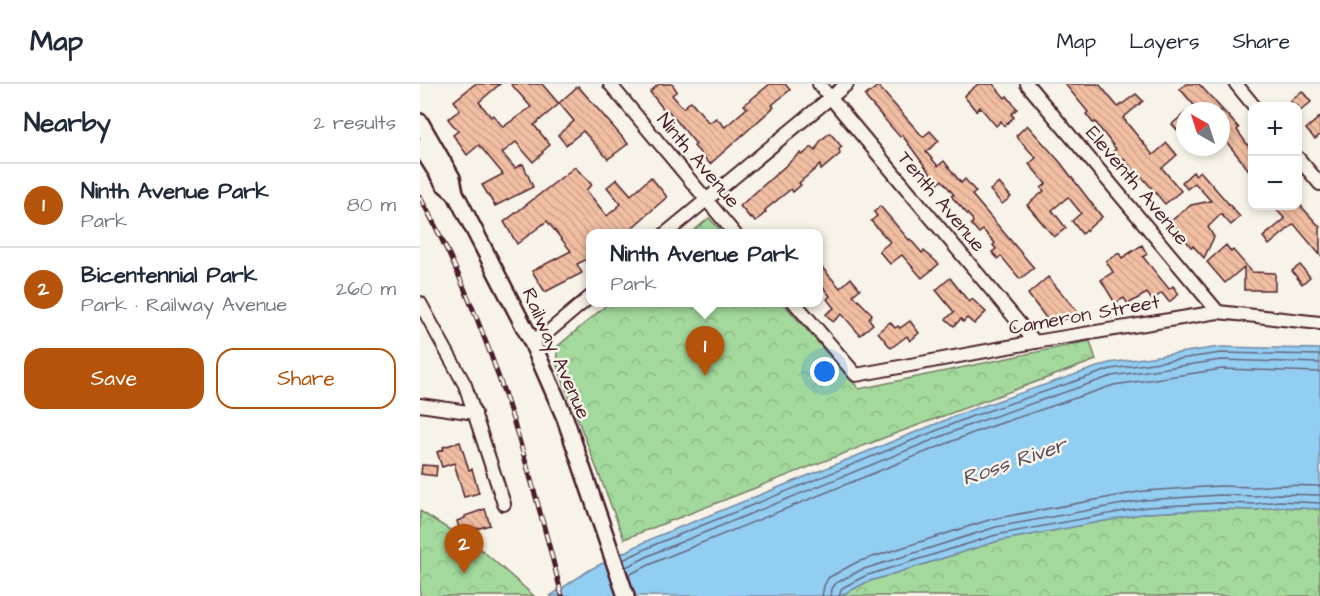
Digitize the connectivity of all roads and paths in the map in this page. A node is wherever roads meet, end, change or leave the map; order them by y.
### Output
1 (610, 84) edge
2 (819, 84) edge
3 (847, 84) edge
4 (1027, 84) edge
5 (1236, 84) edge
6 (831, 98) junction
7 (1251, 102) edge
8 (420, 122) edge
9 (420, 146) edge
10 (1302, 162) edge
11 (1318, 178) edge
12 (455, 193) junction
13 (706, 200) junction
14 (671, 229) edge
15 (731, 229) edge
16 (586, 300) edge
17 (420, 303) edge
18 (797, 307) edge
19 (1218, 312) junction
20 (1320, 323) edge
21 (531, 340) junction
22 (1035, 342) junction
23 (420, 405) edge
24 (475, 413) junction
25 (504, 504) dead end
26 (626, 596) edge

1 - 13 street, Ninth Avenue
2 - 6 street, Tenth Avenue
3 - 6 street
4 - 19 street, Eleventh Avenue
5 - 7 street
6 - 13 street
6 - 22 street, Tenth Avenue
8 - 12 main road, Railway Avenue
9 - 12 main road, Railway Avenue
10 - 11 street
12 - 21 main road, Railway Avenue
13 - 14 street
13 - 15 street, Ninth Avenue
16 - 21 street
17 - 24 street
18 - 22 street, Cameron Street
19 - 20 street, Cameron Street
19 - 22 street, Cameron Street
21 - 26 main road, Railway Avenue
23 - 24 street
24 - 25 street

